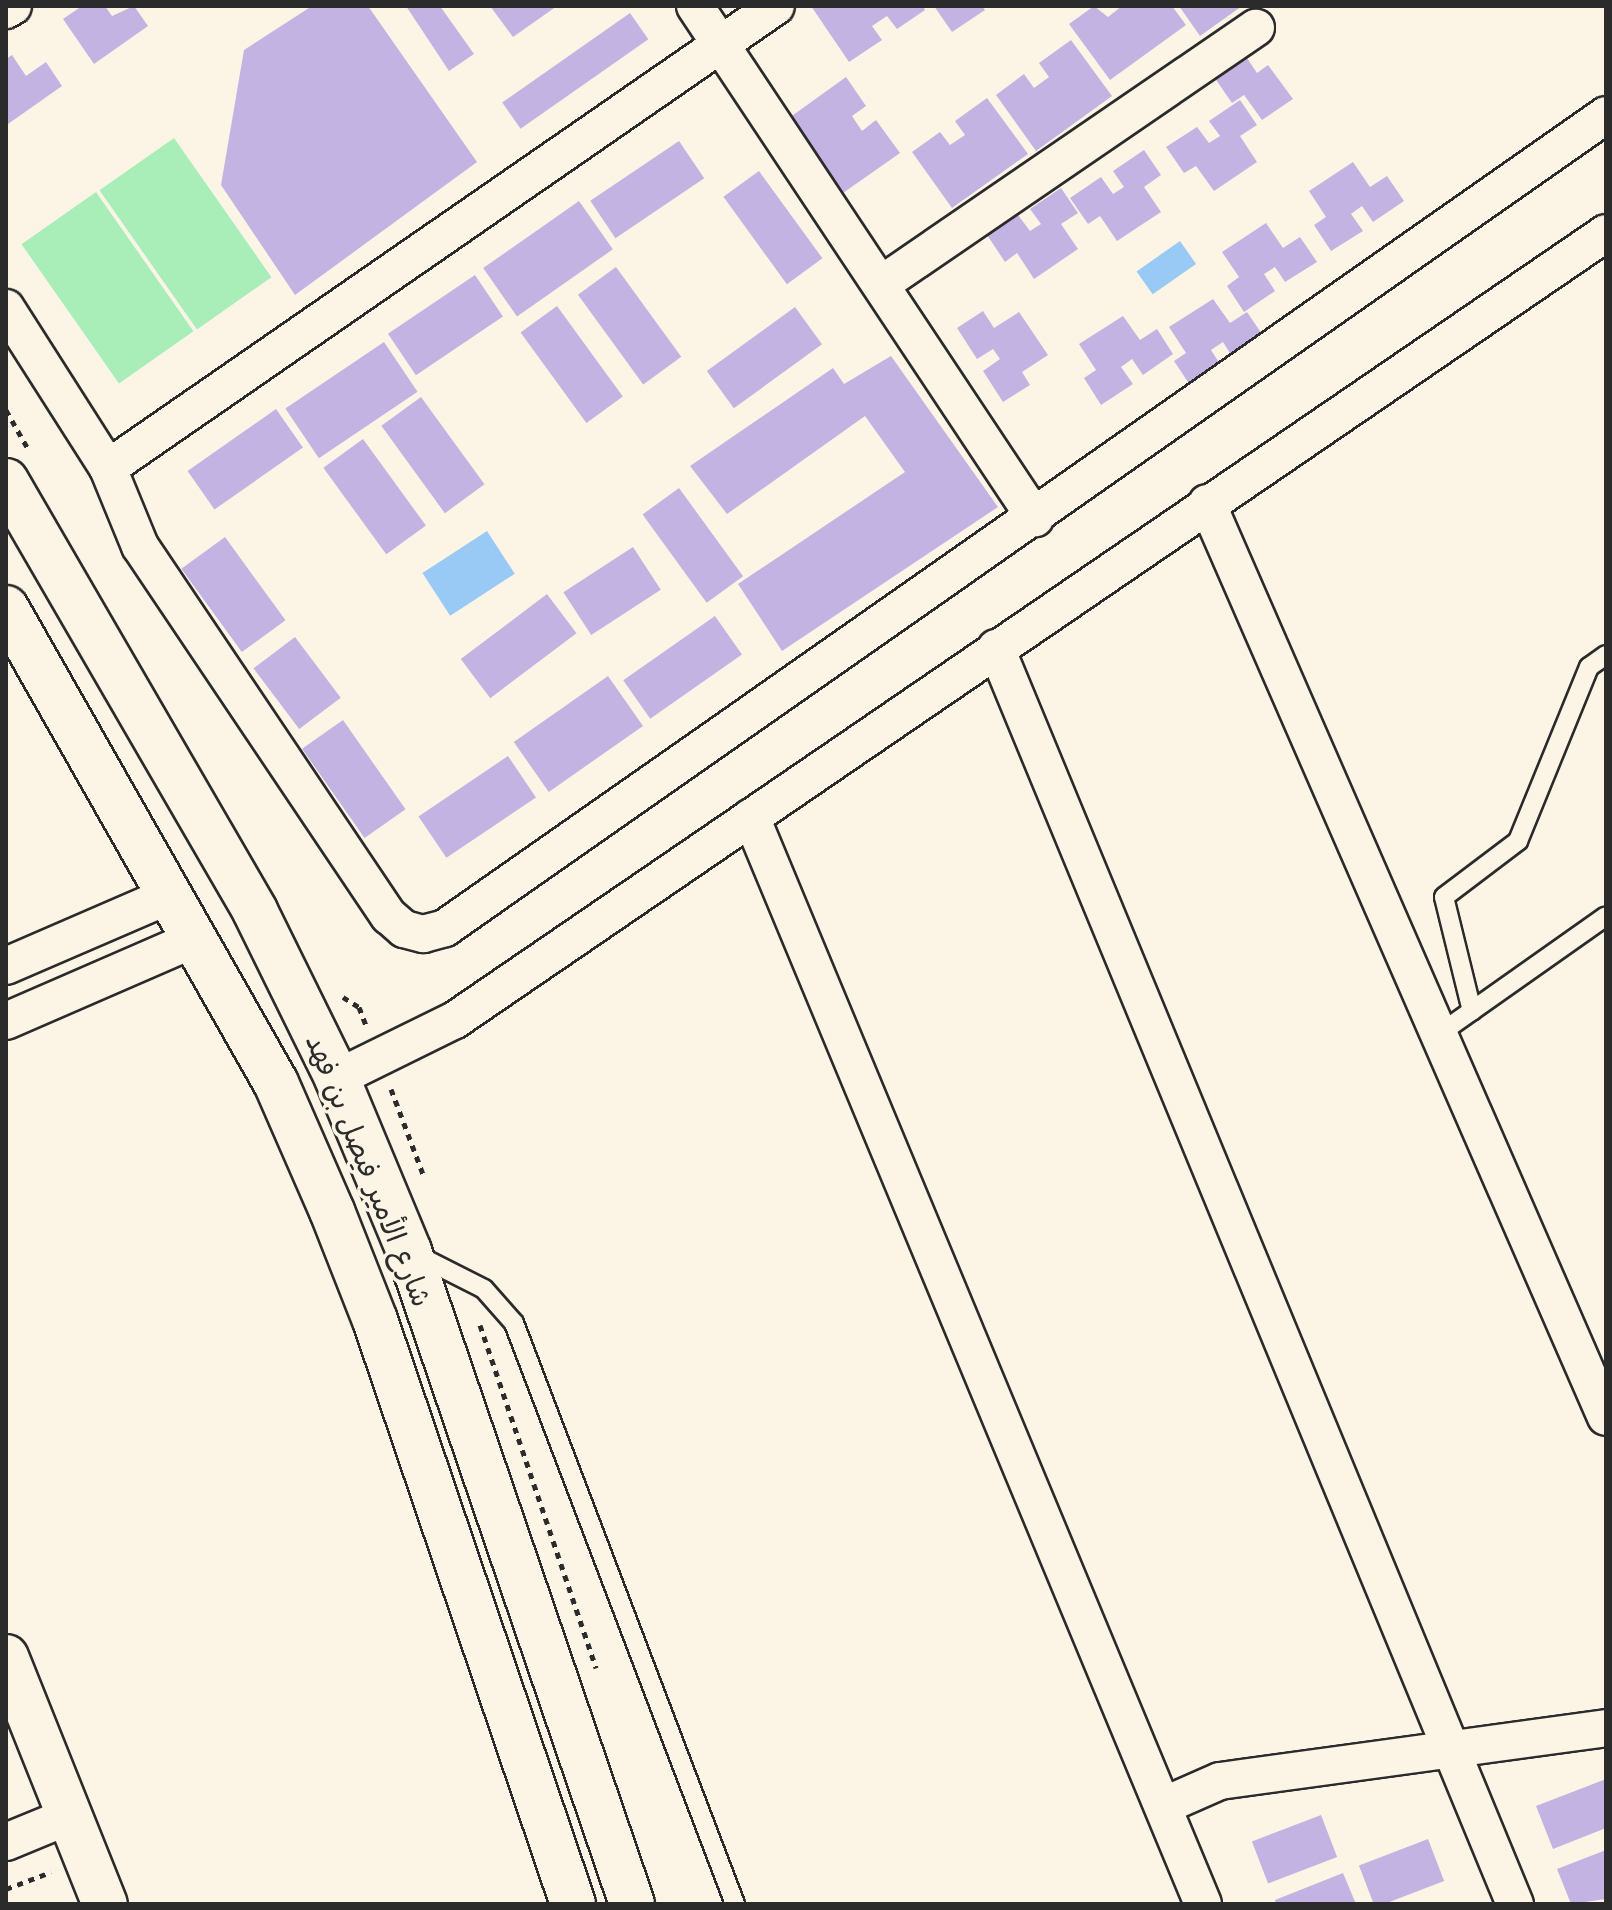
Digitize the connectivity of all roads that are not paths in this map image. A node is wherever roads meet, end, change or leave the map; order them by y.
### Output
1 (13, 6) edge
2 (695, 6) edge
3 (776, 6) edge
4 (6, 10) edge
5 (1256, 28) dead end
6 (721, 45) junction
7 (1606, 115) edge
8 (1606, 233) edge
9 (883, 283) junction
10 (6, 308) edge
11 (108, 468) junction
12 (6, 481) edge
13 (1207, 503) junction
14 (1035, 518) junction
15 (6, 608) edge
16 (996, 648) junction
17 (1606, 655) edge
18 (751, 817) junction
19 (172, 894) junction
20 (1606, 916) edge
21 (197, 938) junction
22 (6, 966) edge
23 (1472, 1011) junction
24 (6, 1021) edge
25 (1439, 1034) junction
26 (337, 1078) junction
27 (409, 1251) junction
28 (1606, 1417) edge
29 (6, 1657) edge
30 (18, 1725) edge
31 (1606, 1728) edge
32 (1451, 1749) junction
33 (1163, 1806) junction
34 (69, 1816) junction
35 (6, 1842) edge
36 (105, 1904) edge
37 (573, 1904) edge
38 (632, 1904) edge
39 (735, 1904) edge
40 (1203, 1904) edge
41 (1515, 1904) edge

1 - 4 street
2 - 6 street
3 - 6 street
5 - 9 street
6 - 9 street
6 - 11 street
7 - 14 street
8 - 13 street
9 - 14 street
10 - 11 street
11 - 14 street
12 - 26 main road, شارع الأمير فيصل بن فهد
13 - 16 street
13 - 25 street
15 - 19 main road, شارع الأمير فيصل بن فهد
16 - 18 street
16 - 32 street
17 - 23 lane
18 - 26 street
18 - 33 street
19 - 21 main road, شارع الأمير فيصل بن فهد
19 - 22 street
20 - 23 lane
21 - 24 street
21 - 37 main road, شارع الأمير فيصل بن فهد
23 - 25 lane
25 - 28 street
26 - 27 main road, شارع الأمير فيصل بن فهد
27 - 38 main road, شارع الأمير فيصل بن فهد
27 - 39 lane
29 - 30 main road
30 - 34 main road
31 - 32 street
32 - 33 street
32 - 41 street
33 - 40 street
34 - 35 street
34 - 36 main road

